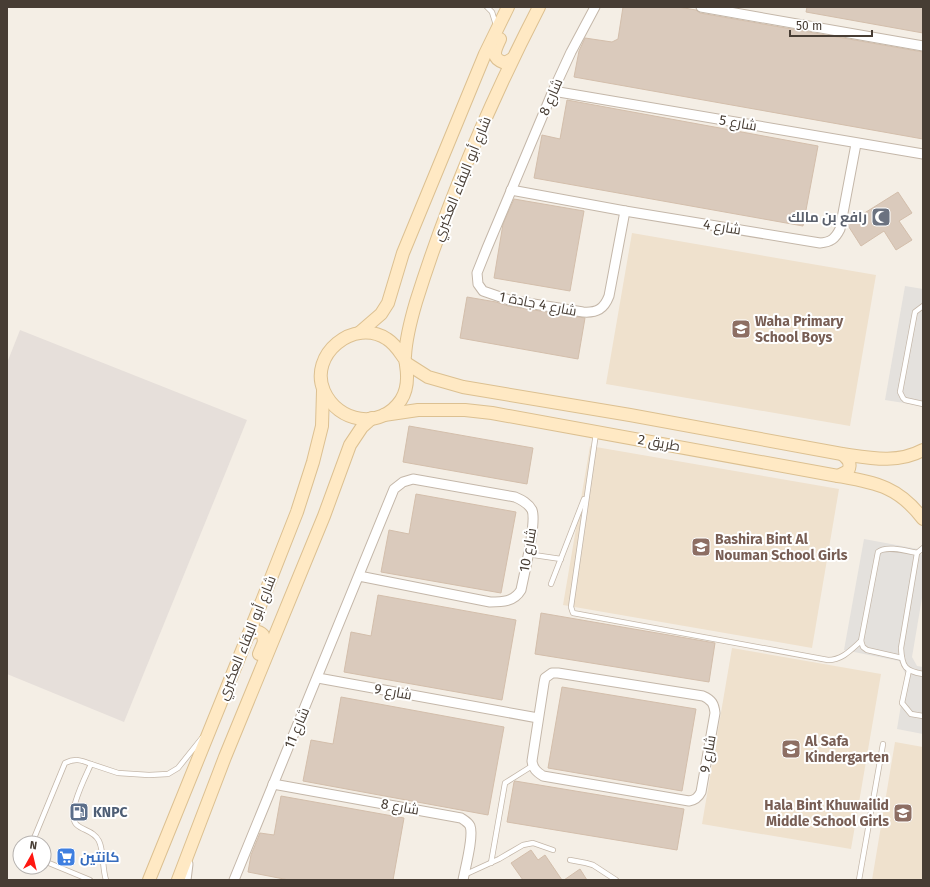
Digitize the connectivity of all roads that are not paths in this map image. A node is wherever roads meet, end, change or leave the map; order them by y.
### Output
1 (487, 7) edge
2 (508, 7) edge
3 (516, 7) edge
4 (539, 7) edge
5 (595, 7) edge
6 (701, 7) edge
7 (497, 29) junction
8 (923, 46) edge
9 (512, 59) junction
10 (553, 91) junction
11 (856, 144) junction
12 (923, 154) edge
13 (511, 190) junction
14 (626, 211) junction
15 (923, 306) edge
16 (359, 333) junction
17 (405, 360) junction
18 (323, 390) junction
19 (923, 404) edge
20 (630, 415) junction
21 (377, 417) junction
22 (597, 431) junction
23 (626, 436) junction
24 (923, 450) edge
25 (842, 454) junction
26 (838, 476) junction
27 (588, 490) junction
28 (923, 518) edge
29 (923, 548) edge
30 (918, 553) junction
31 (527, 554) junction
32 (561, 559) junction
33 (360, 576) junction
34 (551, 584) dead end
35 (249, 634) junction
36 (861, 641) junction
37 (902, 658) junction
38 (908, 670) junction
39 (923, 674) edge
40 (318, 678) junction
41 (923, 716) edge
42 (538, 718) junction
43 (213, 724) junction
44 (883, 744) dead end
45 (225, 757) junction
46 (91, 764) junction
47 (532, 766) junction
48 (273, 784) junction
49 (35, 835) edge
50 (190, 850) junction
51 (553, 850) dead end
52 (570, 860) dead end
53 (491, 863) junction
54 (52, 864) edge
55 (463, 877) edge
56 (90, 880) edge
57 (106, 880) edge
58 (149, 880) edge
59 (178, 880) edge
60 (186, 880) edge
61 (234, 880) edge
62 (616, 880) edge
63 (859, 880) edge

1 - 7 lane
2 - 7 main road, شارع أبو البقاء العكبري
3 - 9 main road
4 - 9 main road, شارع أبو البقاء العكبري
5 - 10 street, شارع 8
6 - 8 street
7 - 16 main road, شارع أبو البقاء العكبري
9 - 17 main road, شارع أبو البقاء العكبري
10 - 11 street, شارع 5
10 - 13 street, شارع 8
11 - 12 street, شارع 5
11 - 14 street, شارع 4
13 - 14 street, شارع 4
13 - 14 street, شارع 4 جادة 1
15 - 19 lane
16 - 17 main road
16 - 18 main road
17 - 20 main road, طريق 2
17 - 21 main road
18 - 21 main road
18 - 35 main road, شارع أبو البقاء العكبري
20 - 23 main road
20 - 25 main road, طريق 2
21 - 22 main road, طريق 2
21 - 45 main road, شارع أبو البقاء العكبري
22 - 23 main road, طريق 2
22 - 27 lane
23 - 26 main road, طريق 2
24 - 25 main road, طريق 2
25 - 26 main road
26 - 28 main road, طريق 2
27 - 32 lane
27 - 36 lane
29 - 30 lane
30 - 36 lane
30 - 37 lane
31 - 32 lane
31 - 33 street, شارع 10
31 - 33 street, شارع 10
32 - 34 lane
33 - 40 street, شارع 11
35 - 43 main road, شارع أبو البقاء العكبري
35 - 45 main road
36 - 37 lane
37 - 38 lane
38 - 39 lane
38 - 41 lane
40 - 42 street, شارع 9
40 - 48 street, شارع 11
42 - 47 street, شارع 9
42 - 47 street, شارع 9
43 - 46 lane
43 - 58 main road, شارع أبو البقاء العكبري
44 - 63 lane
45 - 50 main road, شارع أبو البقاء العكبري
46 - 49 lane
46 - 57 lane
47 - 53 lane
48 - 55 street, شارع 8
48 - 61 street, شارع 11
50 - 59 main road, شارع أبو البقاء العكبري
50 - 60 street
51 - 53 lane
52 - 62 lane
53 - 55 lane
54 - 56 lane

